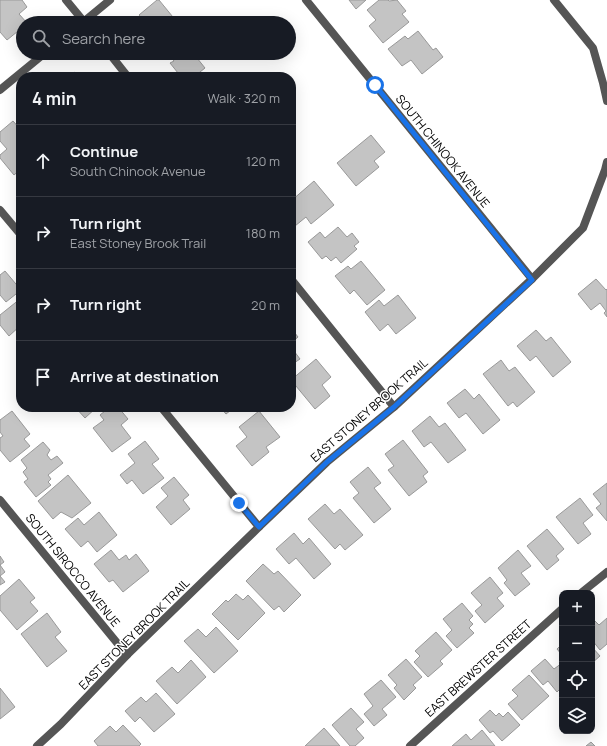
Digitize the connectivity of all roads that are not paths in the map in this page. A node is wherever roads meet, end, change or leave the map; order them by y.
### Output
1 (66, 0) edge
2 (110, 0) edge
3 (306, 0) edge
4 (554, 0) edge
5 (78, 16) edge
6 (90, 16) edge
7 (36, 60) edge
8 (115, 60) edge
9 (22, 72) edge
10 (124, 72) edge
11 (16, 77) edge
12 (0, 90) edge
13 (607, 101) edge
14 (607, 162) edge
15 (0, 210) edge
16 (16, 229) edge
17 (532, 280) junction
18 (296, 285) edge
19 (394, 407) junction
20 (165, 412) edge
21 (0, 500) edge
22 (259, 527) junction
23 (607, 572) edge
24 (585, 590) edge
25 (559, 612) edge
26 (127, 655) junction
27 (37, 746) edge
28 (410, 746) edge

1 - 5 street
2 - 6 street
3 - 17 street, SOUTH CHINOOK AVENUE
4 - 13 street
7 - 9 street
8 - 10 street
11 - 12 street
14 - 17 street, EAST STONEY BROOK TRAIL
15 - 16 street
17 - 19 street, EAST STONEY BROOK TRAIL
18 - 19 street
19 - 22 street, EAST STONEY BROOK TRAIL
20 - 22 street
21 - 26 street, SOUTH SIROCCO AVENUE
22 - 26 street, EAST STONEY BROOK TRAIL
23 - 24 street
25 - 28 street, EAST BREWSTER STREET
26 - 27 street, EAST STONEY BROOK TRAIL

